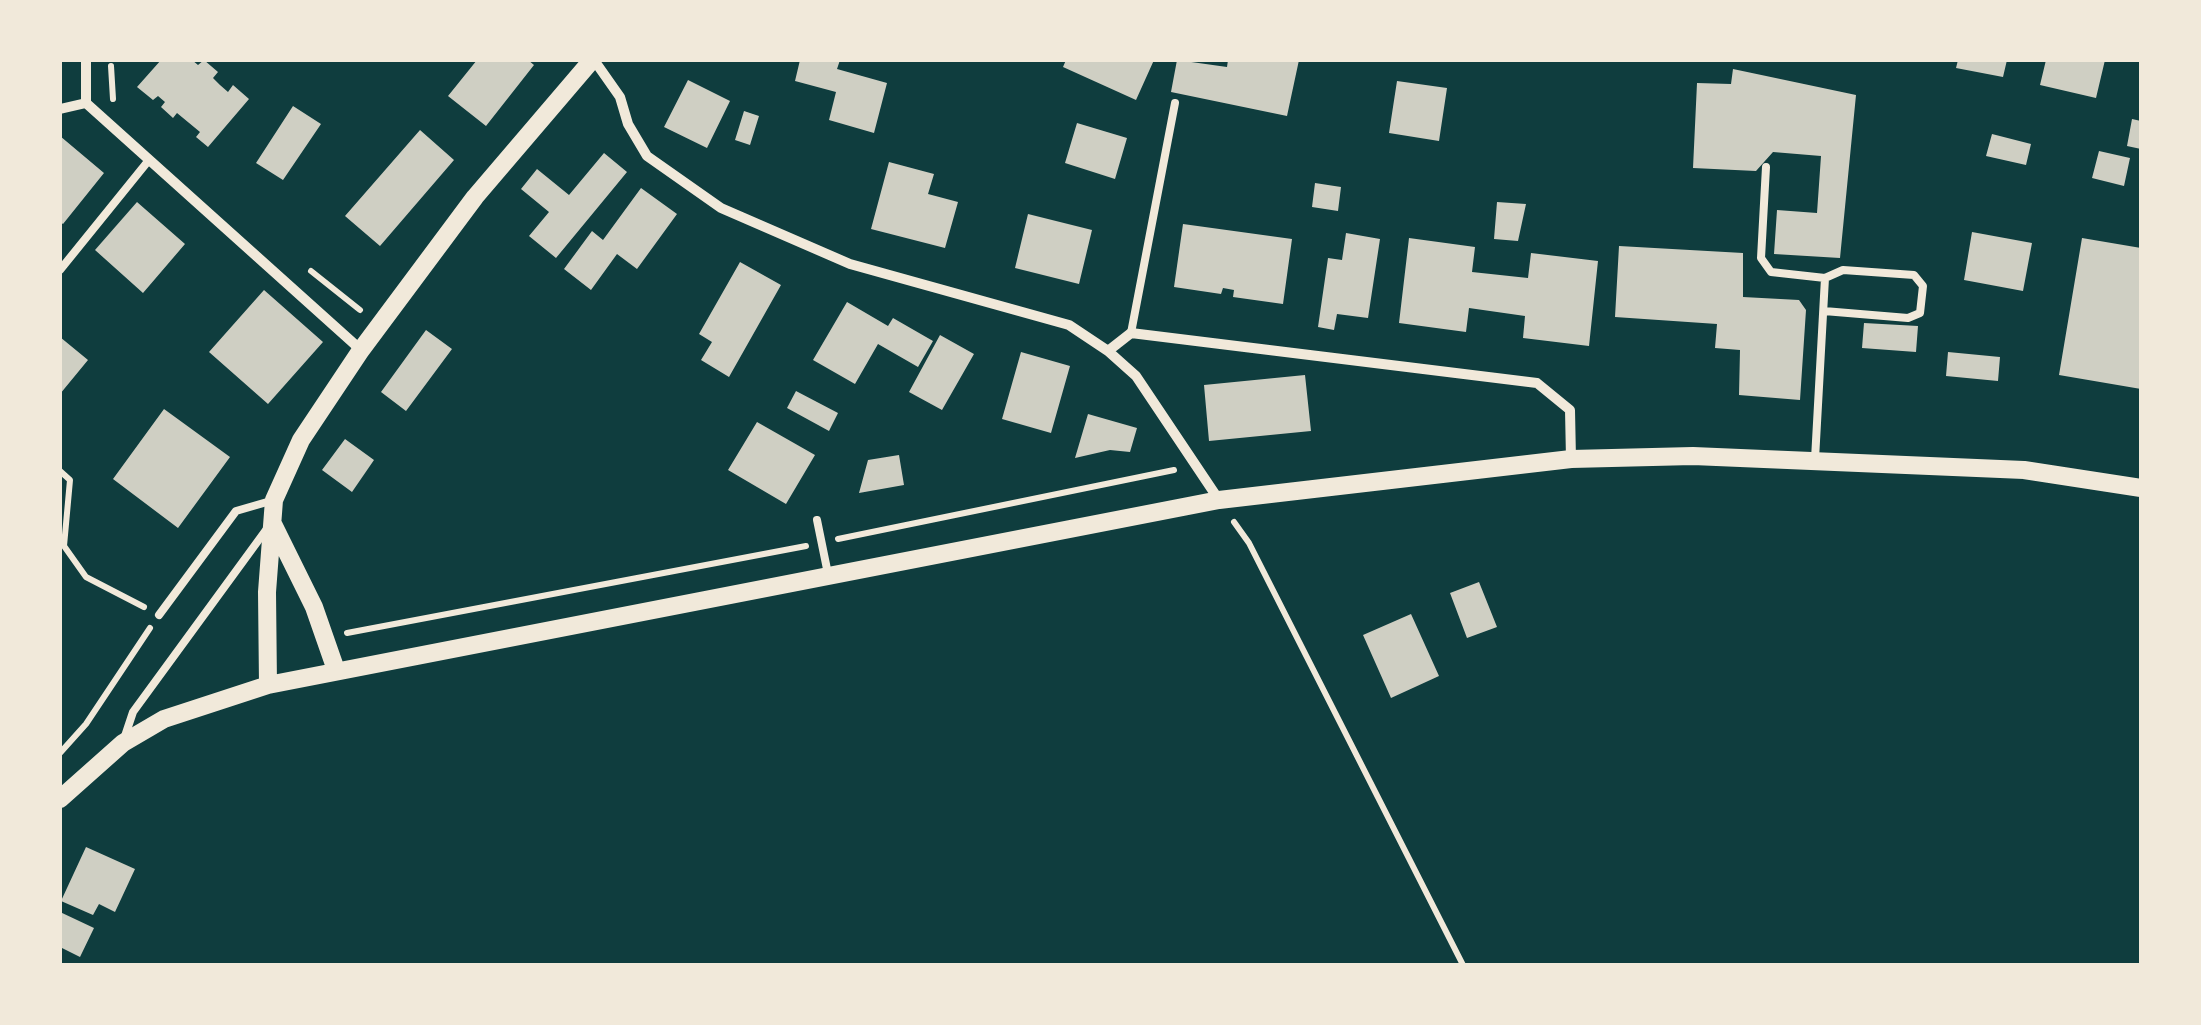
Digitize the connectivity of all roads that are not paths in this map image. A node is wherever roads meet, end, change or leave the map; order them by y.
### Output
1 (86, 60) edge
2 (593, 60) edge
3 (1175, 103) dead end
4 (86, 104) junction
5 (60, 109) edge
6 (149, 160) junction
7 (1766, 168) dead end
8 (60, 270) edge
9 (1825, 278) junction
10 (1824, 312) junction
11 (1131, 333) junction
12 (360, 350) junction
13 (1108, 350) junction
14 (1572, 459) junction
15 (1815, 459) junction
16 (2141, 488) edge
17 (274, 500) junction
18 (1219, 500) junction
19 (818, 520) dead end
20 (272, 522) junction
21 (828, 574) junction
22 (159, 615) road end
23 (336, 670) junction
24 (268, 686) junction
25 (123, 744) junction
26 (60, 799) edge

1 - 4 street
2 - 12 street
2 - 13 street
3 - 11 lane
4 - 5 street
4 - 6 street
6 - 8 lane
6 - 12 street
7 - 9 lane
9 - 10 lane
9 - 10 lane
10 - 15 lane
11 - 13 street
11 - 14 street
12 - 17 street
13 - 18 street
14 - 15 street
14 - 18 street
15 - 16 street
17 - 20 street
17 - 22 lane
18 - 21 street
19 - 21 lane
20 - 23 street
20 - 24 street
20 - 25 lane
21 - 23 street
23 - 24 street
24 - 25 street
25 - 26 street

